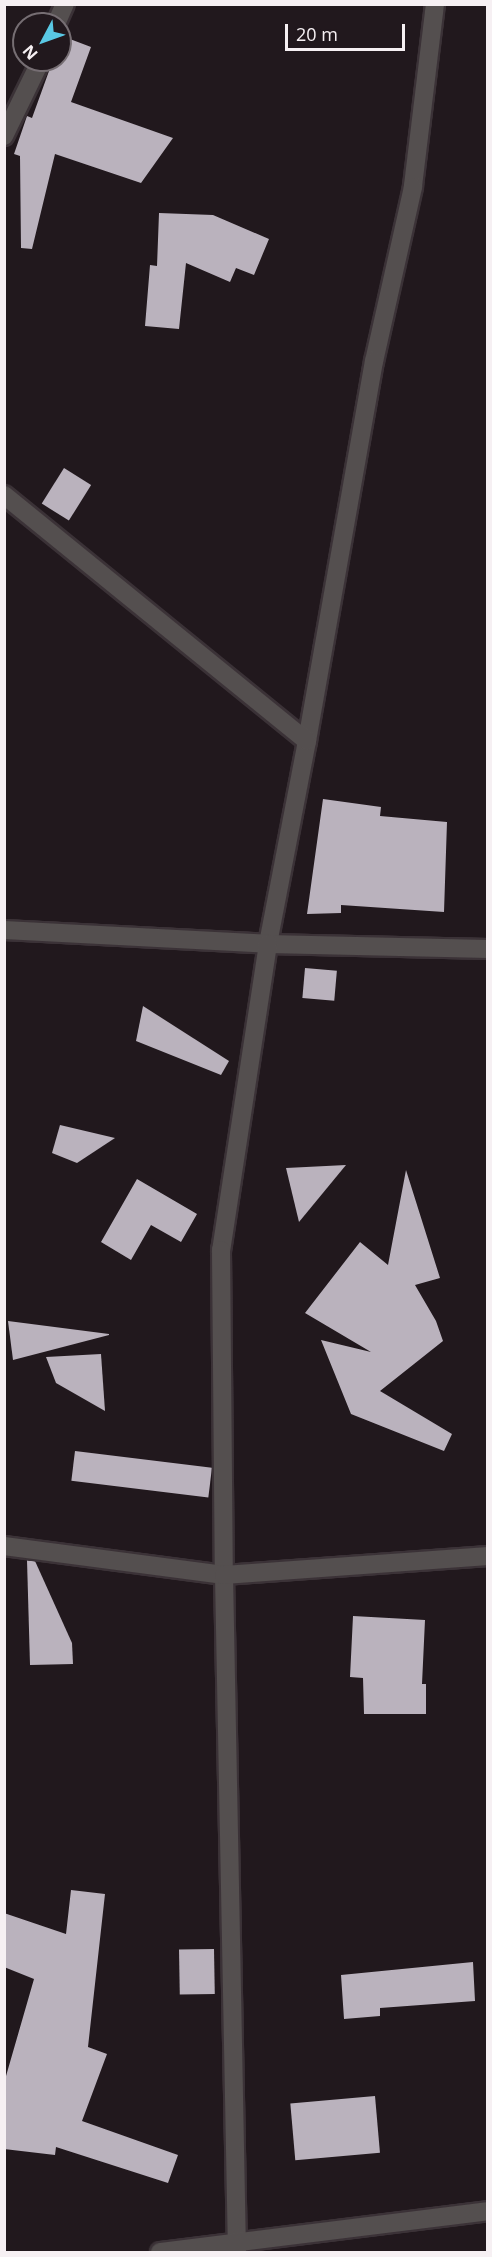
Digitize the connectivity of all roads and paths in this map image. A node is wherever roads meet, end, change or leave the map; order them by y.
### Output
1 (435, 4) edge
2 (35, 72) edge
3 (4, 136) edge
4 (4, 495) edge
5 (307, 741) junction
6 (4, 930) edge
7 (268, 944) junction
8 (488, 950) edge
9 (4, 1546) edge
10 (488, 1556) edge
11 (224, 1575) junction
12 (488, 2211) edge
13 (238, 2247) edge
14 (160, 2253) edge

1 - 5 street
2 - 3 street
4 - 5 street
5 - 7 street
6 - 7 street
7 - 8 street
7 - 11 street
9 - 11 street
10 - 11 street
11 - 13 street
12 - 13 street
13 - 14 street

